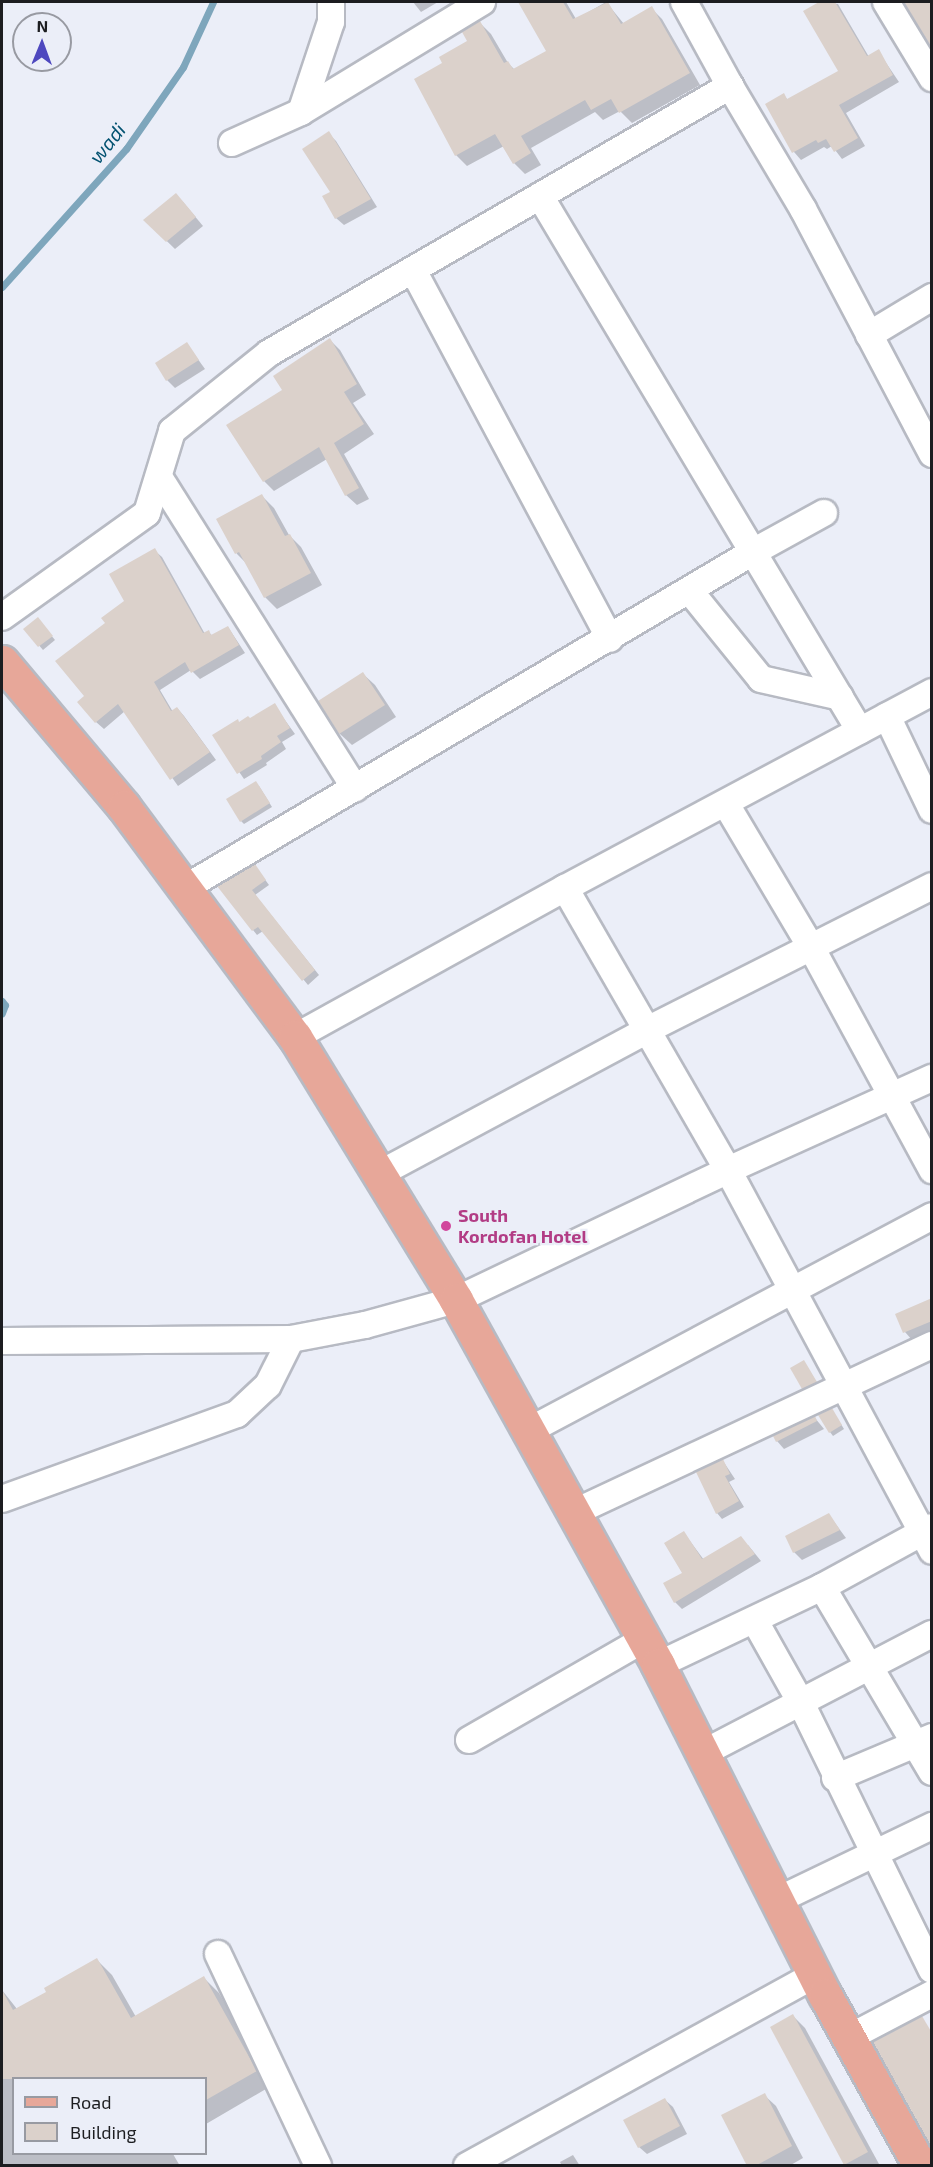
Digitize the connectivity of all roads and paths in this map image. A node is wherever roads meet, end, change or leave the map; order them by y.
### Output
1 (331, 2) edge
2 (482, 2) edge
3 (684, 2) edge
4 (886, 2) edge
5 (932, 78) edge
6 (730, 86) junction
7 (301, 112) junction
8 (232, 143) dead end
9 (540, 196) junction
10 (413, 270) junction
11 (932, 297) edge
12 (869, 335) junction
13 (932, 454) edge
14 (159, 477) junction
15 (824, 513) dead end
16 (753, 552) junction
17 (689, 591) junction
18 (2, 617) edge
19 (610, 639) junction
20 (2, 662) edge
21 (932, 692) edge
22 (840, 698) junction
23 (887, 716) junction
24 (860, 731) junction
25 (355, 788) junction
26 (726, 804) junction
27 (932, 810) edge
28 (932, 886) edge
29 (185, 888) junction
30 (565, 888) junction
31 (811, 946) junction
32 (647, 1030) junction
33 (296, 1037) junction
34 (932, 1078) edge
35 (890, 1097) junction
36 (728, 1170) junction
37 (932, 1170) edge
38 (379, 1174) junction
39 (932, 1216) edge
40 (792, 1290) junction
41 (456, 1300) junction
42 (291, 1339) junction
43 (2, 1341) edge
44 (932, 1345) edge
45 (843, 1385) junction
46 (528, 1431) junction
47 (2, 1499) edge
48 (573, 1513) junction
49 (928, 1537) edge
50 (822, 1587) junction
51 (754, 1621) junction
52 (932, 1634) edge
53 (651, 1653) junction
54 (867, 1666) junction
55 (801, 1703) junction
56 (469, 1740) dead end
57 (924, 1740) edge
58 (703, 1753) junction
59 (932, 1772) edge
60 (835, 1778) junction
61 (932, 1826) edge
62 (873, 1853) junction
63 (778, 1900) junction
64 (218, 1954) dead end
65 (932, 1970) edge
66 (816, 1974) junction
67 (932, 1994) edge
68 (850, 2037) junction
69 (318, 2166) edge
70 (467, 2166) edge
71 (920, 2166) edge

1 - 7 street
2 - 7 street
3 - 6 street
4 - 5 street
6 - 9 street
6 - 12 street
7 - 8 street
9 - 10 street
9 - 16 street
10 - 14 street
10 - 19 street
11 - 12 street
12 - 13 street
14 - 18 street
14 - 25 street
15 - 16 street
16 - 17 street
16 - 22 street
17 - 19 street
17 - 22 street
19 - 25 street
20 - 29 main road
21 - 23 street
22 - 24 street
23 - 24 street
23 - 27 street
24 - 26 street
25 - 29 street
26 - 30 street
26 - 31 street
28 - 31 street
29 - 33 main road
30 - 32 street
30 - 33 street
31 - 32 street
31 - 35 street
32 - 36 street
32 - 38 street
33 - 38 main road
34 - 35 street
35 - 36 street
35 - 37 street
36 - 40 street
36 - 41 street
38 - 41 main road
39 - 40 street
40 - 45 street
40 - 46 street
41 - 42 street
41 - 46 main road
42 - 43 street
42 - 47 street
44 - 45 street
45 - 48 street
45 - 49 street
46 - 48 main road
48 - 53 main road
49 - 50 street
50 - 51 street
50 - 54 street
51 - 53 street
51 - 55 street
52 - 54 street
53 - 56 street
53 - 58 main road
54 - 55 street
54 - 57 street
55 - 58 street
55 - 60 street
57 - 59 street
57 - 60 street
58 - 63 main road
60 - 62 street
61 - 62 street
62 - 63 street
62 - 65 street
63 - 66 main road
64 - 69 street
66 - 68 main road
66 - 70 street
67 - 68 street
68 - 71 main road

